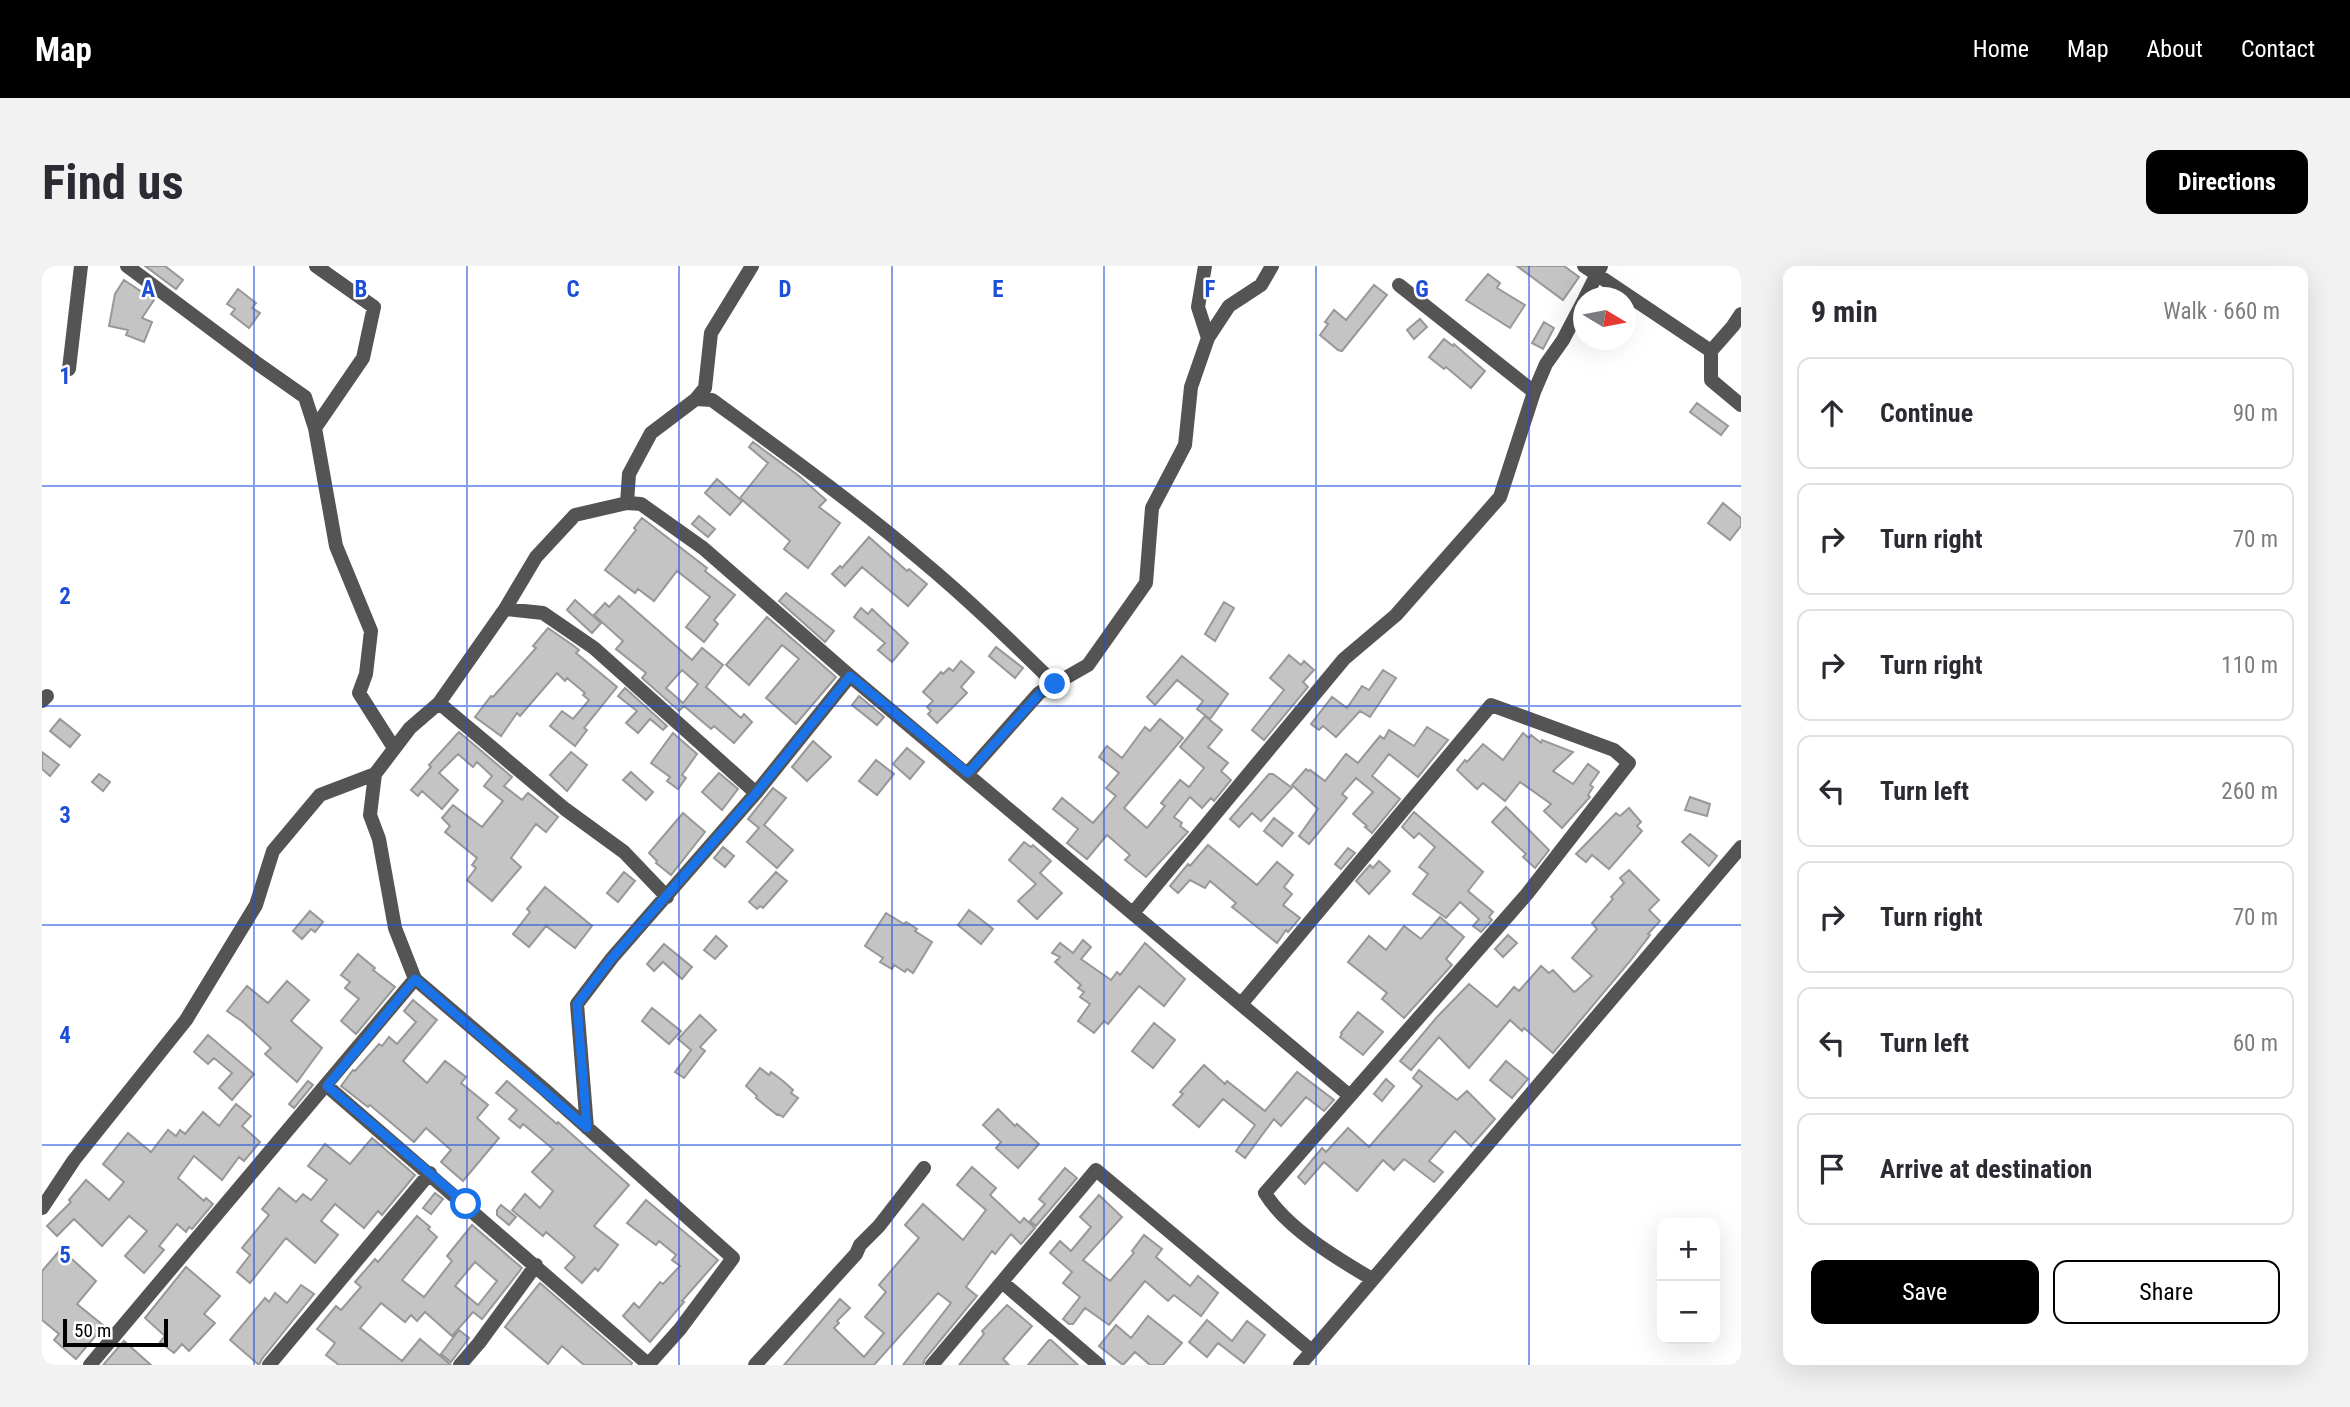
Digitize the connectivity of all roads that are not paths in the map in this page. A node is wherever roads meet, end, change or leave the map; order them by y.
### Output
1 (81, 266) edge
2 (127, 266) edge
3 (316, 266) edge
4 (752, 266) edge
5 (1205, 266) edge
6 (1272, 266) edge
7 (1584, 266) edge
8 (1599, 271) edge
9 (1399, 285) dead end
10 (1590, 287) edge
11 (1741, 313) edge
12 (1573, 320) edge
13 (1208, 338) junction
14 (1711, 351) junction
15 (69, 369) dead end
16 (1534, 393) junction
17 (696, 399) junction
18 (1741, 405) edge
19 (314, 428) junction
20 (626, 503) junction
21 (505, 609) junction
22 (850, 676) junction
23 (1055, 684) junction
24 (439, 703) junction
25 (394, 748) junction
26 (968, 773) junction
27 (375, 774) junction
28 (756, 793) junction
29 (1741, 847) edge
30 (667, 897) junction
31 (1133, 913) junction
32 (415, 979) junction
33 (1241, 1003) junction
34 (327, 1086) junction
35 (1350, 1097) junction
36 (587, 1128) junction
37 (924, 1168) dead end
38 (430, 1174) junction
39 (42, 1208) edge
40 (536, 1265) junction
41 (1373, 1279) junction
42 (1002, 1282) junction
43 (1312, 1351) junction
44 (90, 1365) edge
45 (269, 1365) edge
46 (460, 1365) edge
47 (648, 1365) edge
48 (755, 1365) edge
49 (932, 1365) edge
50 (1099, 1365) edge
51 (1300, 1365) edge

1 - 15 street
2 - 19 street
3 - 19 street
4 - 17 street
5 - 13 street
6 - 13 street
7 - 8 street
8 - 10 street
8 - 14 street
9 - 16 street
11 - 14 street
12 - 16 street
13 - 23 street
14 - 18 street
16 - 31 street
17 - 20 street
17 - 23 street
19 - 25 street
20 - 21 street
20 - 22 street
21 - 24 street
21 - 28 street
22 - 26 street
22 - 28 street
23 - 26 street
24 - 25 street
24 - 30 street
25 - 27 street
26 - 31 street
27 - 32 street
27 - 39 street
28 - 30 street
29 - 41 street
30 - 36 street
31 - 33 street
32 - 34 street
32 - 36 street
33 - 35 street
33 - 35 street
34 - 38 street
34 - 44 street
35 - 41 street
36 - 47 street
37 - 48 street
38 - 40 street
38 - 45 street
40 - 46 street
40 - 47 street
41 - 43 street
42 - 43 street
42 - 49 street
42 - 50 street
43 - 51 street

